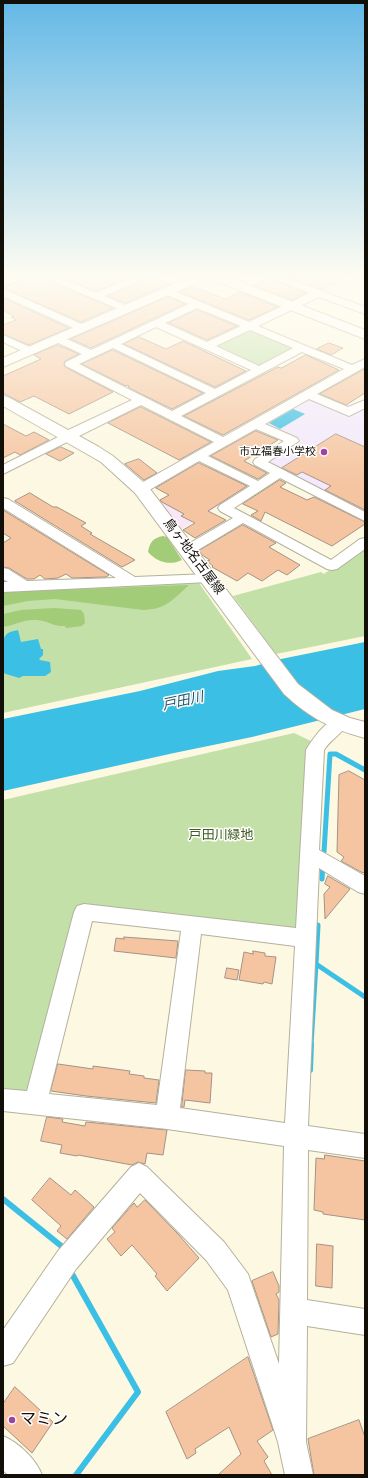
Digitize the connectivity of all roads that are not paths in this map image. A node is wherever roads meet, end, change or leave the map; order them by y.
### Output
1 (22, 347) edge
2 (39, 347) edge
3 (76, 347) edge
4 (106, 347) edge
5 (119, 347) edge
6 (210, 347) edge
7 (301, 348) joint
8 (30, 351) junction
9 (91, 354) junction
10 (365, 362) edge
11 (3, 363) edge
12 (352, 369) junction
13 (260, 370) junction
14 (215, 393) junction
15 (308, 394) junction
16 (3, 400) edge
17 (141, 400) junction
18 (365, 403) edge
19 (172, 416) junction
20 (255, 424) junction
21 (69, 436) junction
22 (223, 442) junction
23 (198, 456) junction
24 (3, 470) edge
25 (279, 473) junction
26 (259, 486) junction
27 (141, 489) junction
28 (3, 502) edge
29 (365, 517) edge
30 (242, 518) junction
31 (365, 542) edge
32 (188, 550) junction
33 (3, 572) edge
34 (209, 578) junction
35 (132, 581) junction
36 (24, 586) junction
37 (3, 587) edge
38 (340, 723) junction
39 (365, 730) edge
40 (309, 853) junction
41 (365, 886) edge
42 (192, 924) junction
43 (305, 938) junction
44 (3, 1100) edge
45 (35, 1104) junction
46 (167, 1118) junction
47 (296, 1136) junction
48 (365, 1146) edge
49 (294, 1311) junction
50 (365, 1322) edge
51 (3, 1353) edge
52 (292, 1442) junction
53 (3, 1450) edge
54 (28, 1475) edge
55 (299, 1475) edge

1 - 8 street
2 - 8 main road
3 - 9 street
4 - 9 street
5 - 14 street
6 - 13 street
7 - 12 street
7 - 13 street
8 - 11 main road
9 - 17 street
10 - 12 street
12 - 15 street
13 - 14 street
14 - 19 street
15 - 18 street
15 - 20 street
16 - 21 main road, 鳥ヶ地名古屋線
17 - 19 street
17 - 21 street
19 - 22 street
20 - 22 street
20 - 25 street
21 - 24 street
21 - 27 main road, 鳥ヶ地名古屋線
22 - 23 street
23 - 26 street
23 - 27 street
25 - 26 street
25 - 29 street
26 - 30 street
27 - 32 main road, 鳥ヶ地名古屋線
28 - 35 street
30 - 31 street
30 - 32 street
32 - 34 main road, 鳥ヶ地名古屋線
33 - 36 street
34 - 35 street
34 - 38 main road, 鳥ヶ地名古屋線
35 - 36 street
36 - 37 street
38 - 39 main road, 鳥ヶ地名古屋線
38 - 40 street
40 - 41 street
40 - 43 street
42 - 43 street
42 - 45 street
42 - 46 street
43 - 47 street
44 - 45 street
45 - 46 street
46 - 47 street
47 - 48 street
47 - 49 street
49 - 50 street
49 - 52 street
51 - 52 street
52 - 55 street
53 - 54 street

